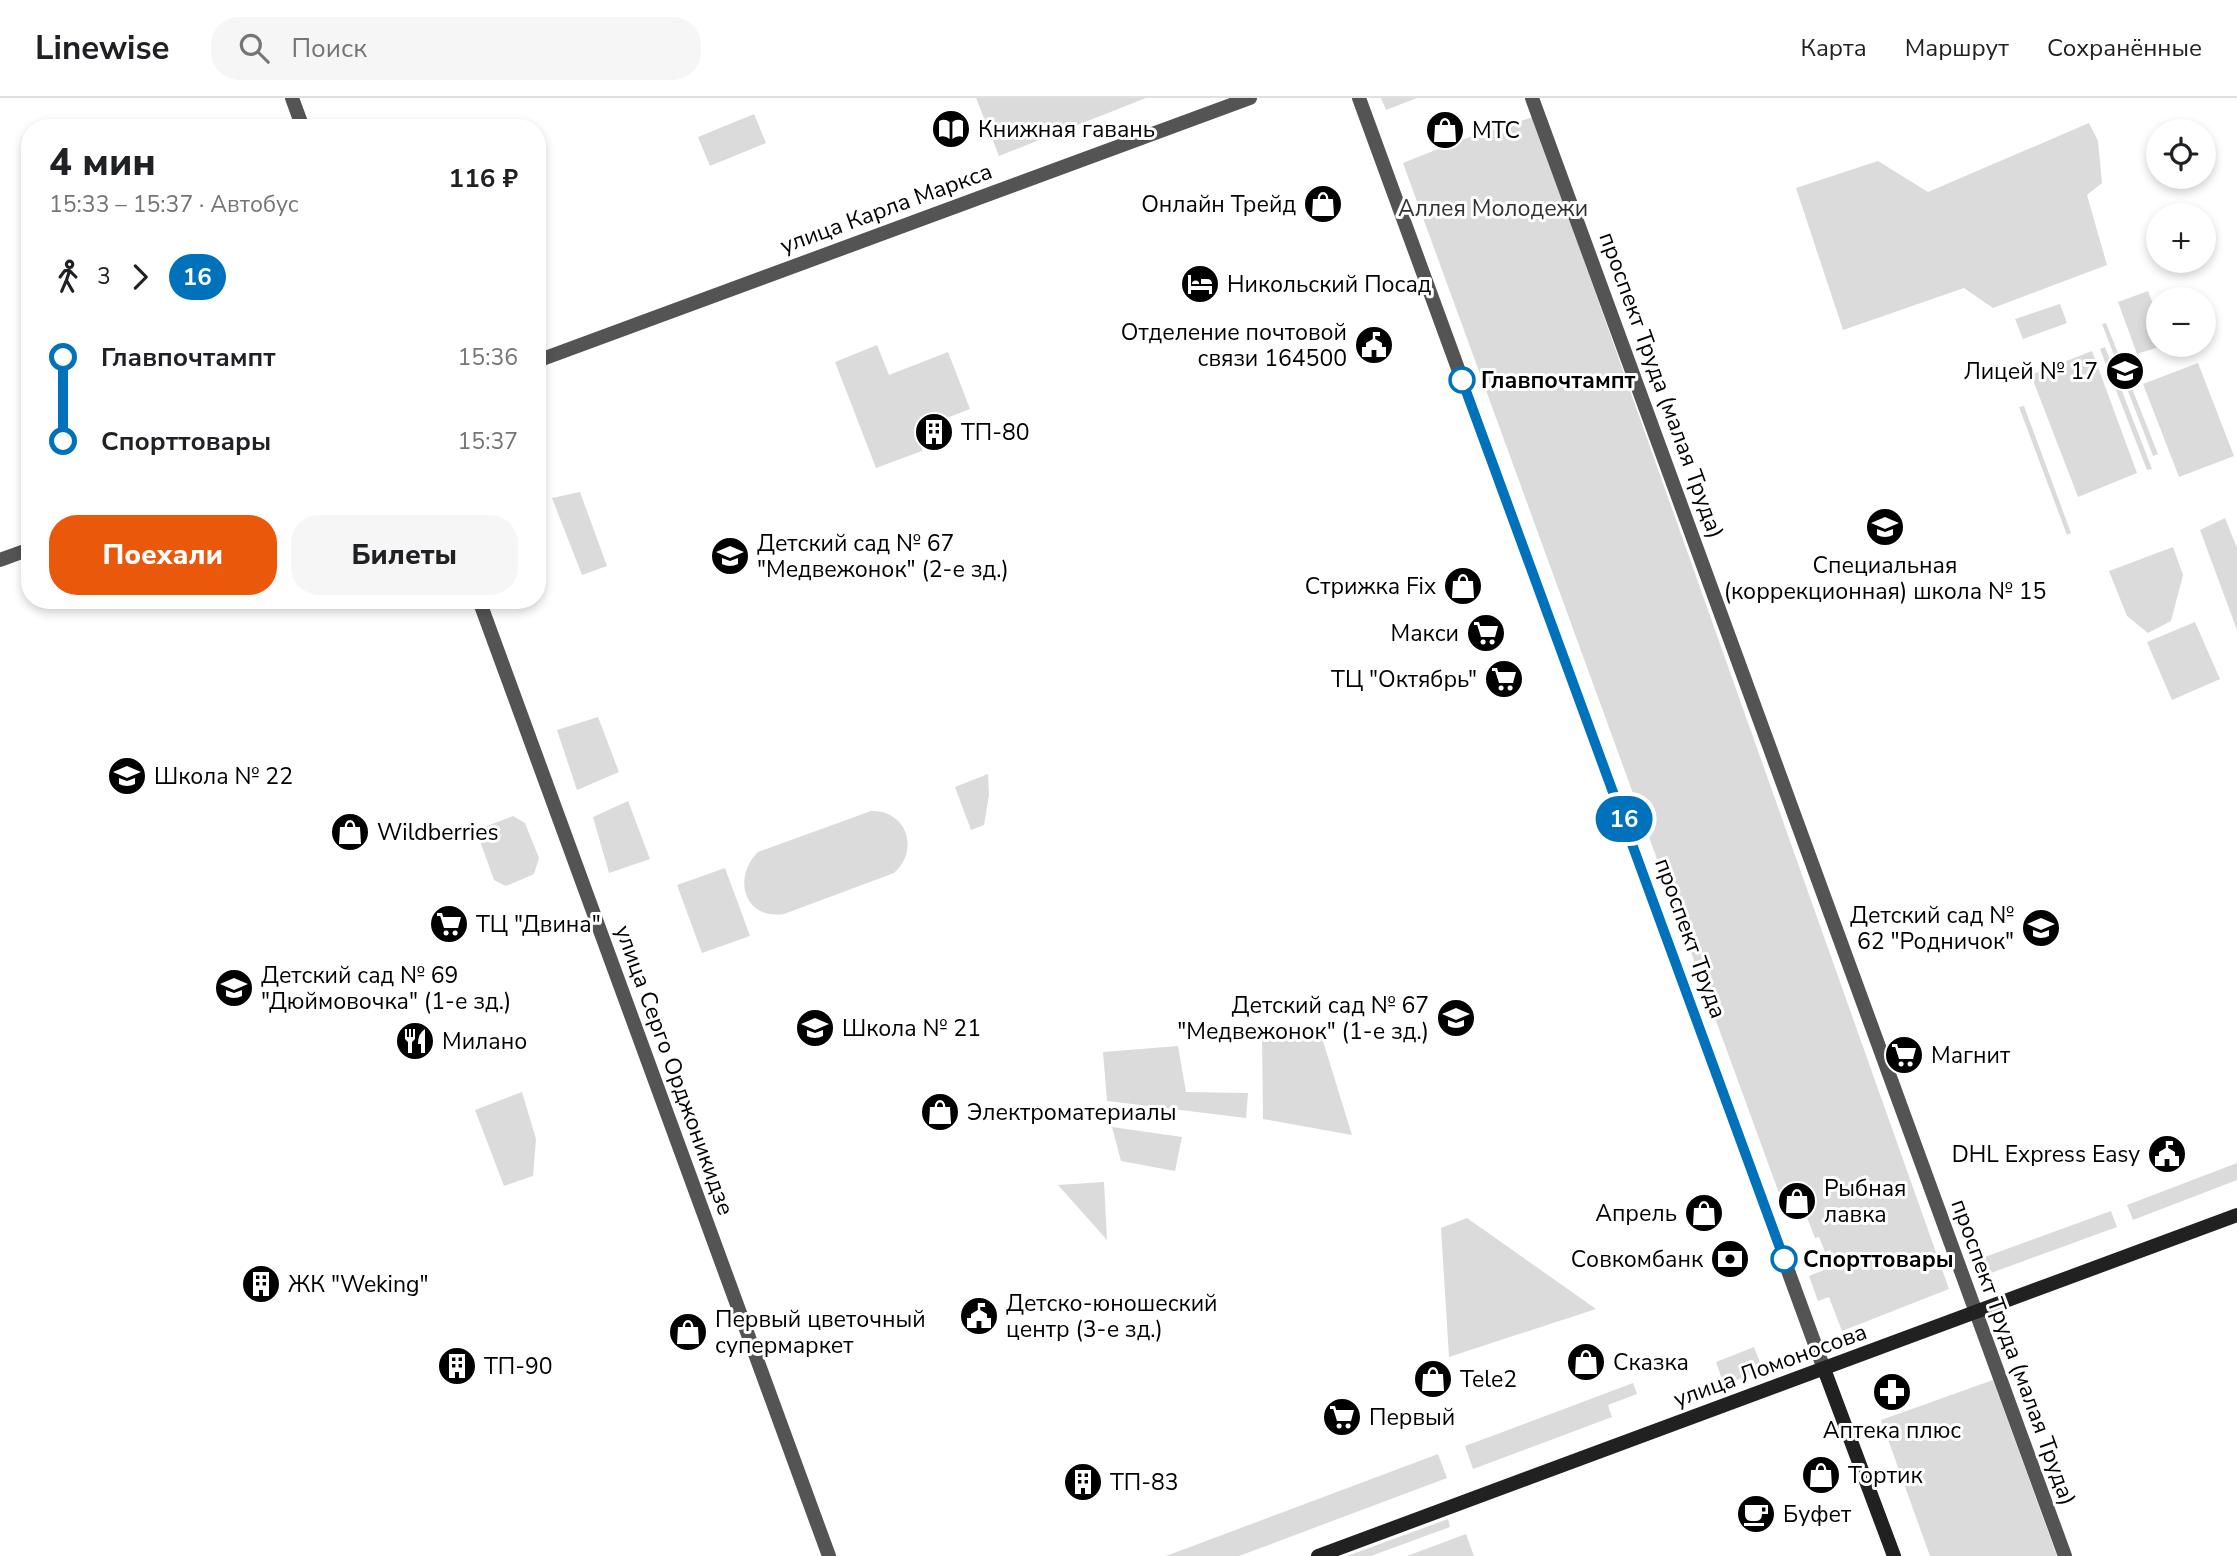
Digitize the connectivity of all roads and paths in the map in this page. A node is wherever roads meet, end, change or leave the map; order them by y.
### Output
1 (292, 98) edge
2 (1250, 98) edge
3 (1359, 98) edge
4 (1532, 98) edge
5 (300, 119) edge
6 (546, 358) edge
7 (21, 552) edge
8 (0, 559) edge
9 (482, 609) edge
10 (2237, 1215) edge
11 (1977, 1313) junction
12 (1825, 1369) junction
13 (829, 1556) edge
14 (1318, 1556) edge
15 (1894, 1556) edge
16 (2066, 1556) edge

1 - 5 street
2 - 6 street, улица Карла Маркса
3 - 12 street, проспект Труда
4 - 11 street, проспект Труда (малая Труда)
7 - 8 street
9 - 13 street, улица Серго Орджоникидзе
10 - 11 main road, улица Ломоносова
11 - 12 main road, улица Ломоносова
11 - 16 street, проспект Труда (малая Труда)
12 - 14 main road, улица Ломоносова
12 - 15 main road, проспект Труда

